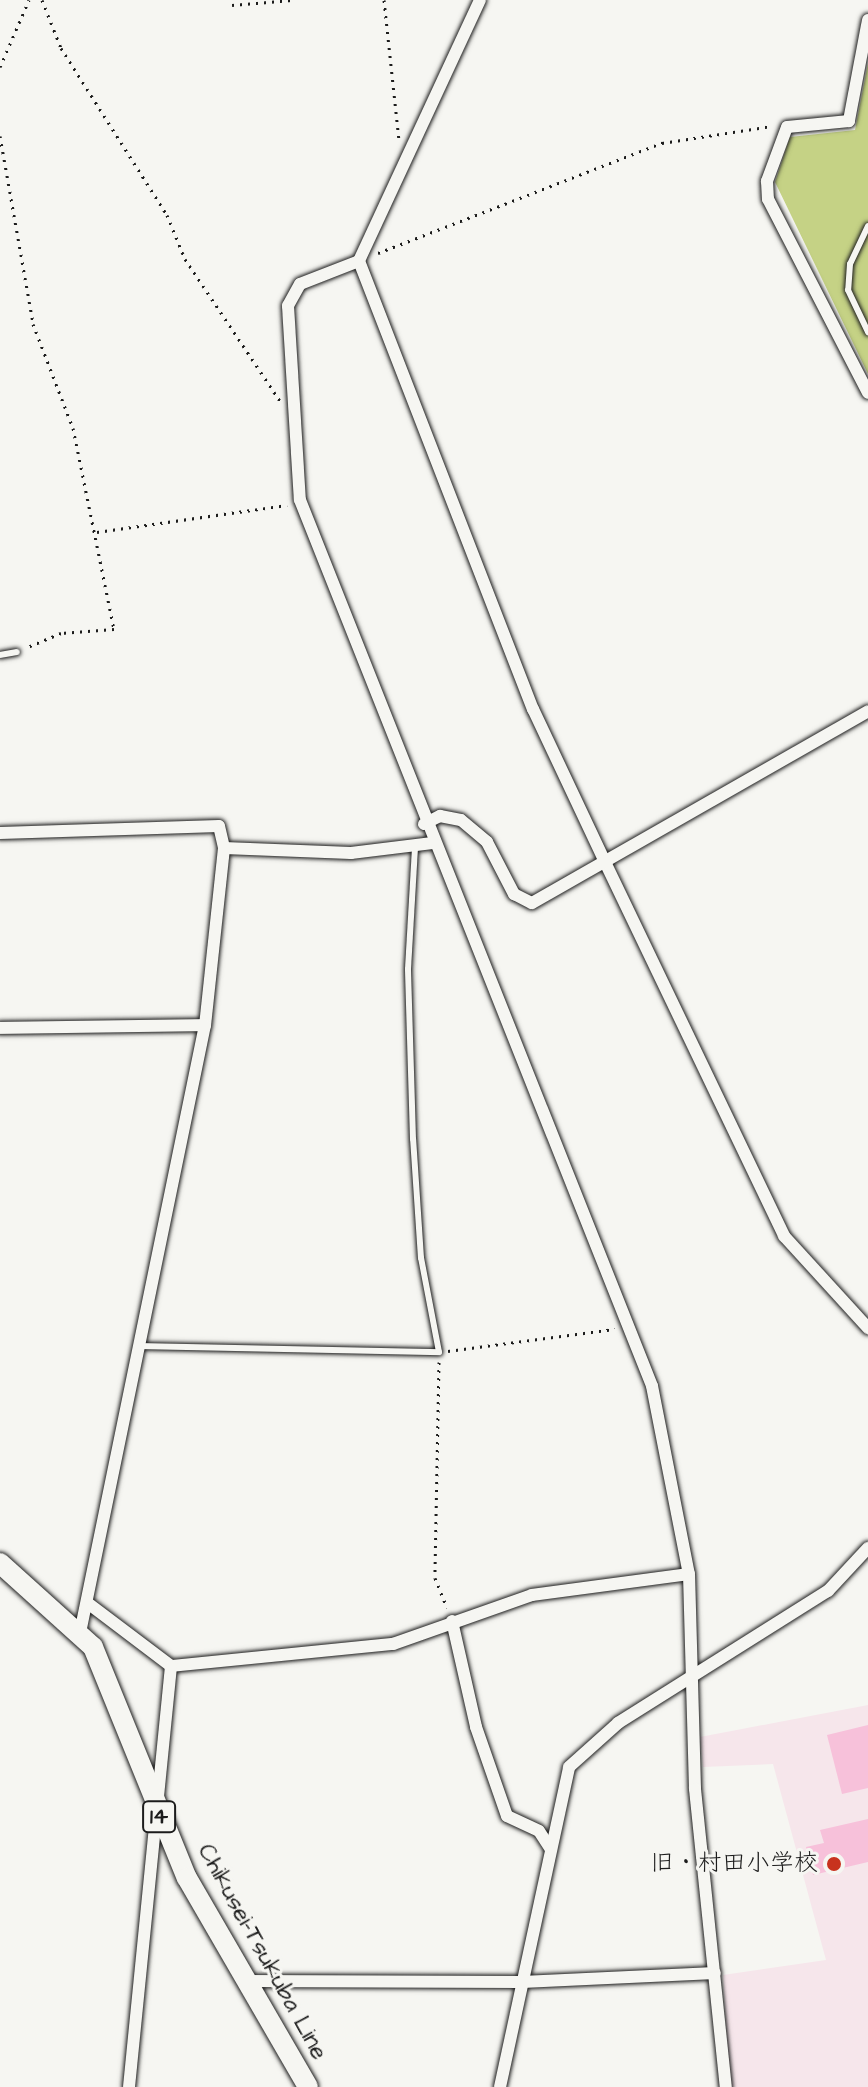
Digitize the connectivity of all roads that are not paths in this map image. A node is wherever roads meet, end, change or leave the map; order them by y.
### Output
1 (480, 0) edge
2 (868, 20) edge
3 (868, 226) edge
4 (359, 261) junction
5 (868, 332) edge
6 (868, 393) edge
7 (17, 652) road end
8 (0, 655) edge
9 (868, 711) edge
10 (424, 824) junction
11 (0, 833) edge
12 (432, 843) junction
13 (415, 847) junction
14 (224, 848) junction
15 (605, 862) junction
16 (205, 1025) junction
17 (0, 1028) edge
18 (868, 1328) edge
19 (141, 1346) junction
20 (868, 1548) edge
21 (0, 1563) edge
22 (689, 1574) junction
23 (89, 1604) junction
24 (452, 1621) junction
25 (80, 1633) junction
26 (171, 1666) junction
27 (691, 1675) junction
28 (155, 1809) junction
29 (550, 1848) junction
30 (715, 1973) junction
31 (245, 1981) junction
32 (522, 1982) junction
33 (129, 2087) edge
34 (308, 2087) edge
35 (500, 2087) edge
36 (726, 2087) edge

1 - 4 street
2 - 6 street
3 - 5 lane
4 - 10 street
4 - 15 street
7 - 8 lane
9 - 15 street
10 - 12 street
10 - 15 street
11 - 14 street
12 - 13 street
12 - 22 street
13 - 14 street
13 - 19 lane
14 - 16 street
15 - 18 street
16 - 17 street
16 - 19 street
19 - 23 street
20 - 27 street
21 - 25 main road, Chikusei-Tsukuba Line / 14
22 - 24 street
22 - 27 street
23 - 25 street
23 - 26 street
24 - 26 street
24 - 29 street
25 - 28 main road, Chikusei-Tsukuba Line / 14
26 - 28 street
27 - 29 street
27 - 30 street
28 - 31 main road, Chikusei-Tsukuba Line / 14
28 - 33 street
29 - 32 street
30 - 32 street
30 - 36 street
31 - 32 street
31 - 34 main road, Chikusei-Tsukuba Line / 14
32 - 35 street

